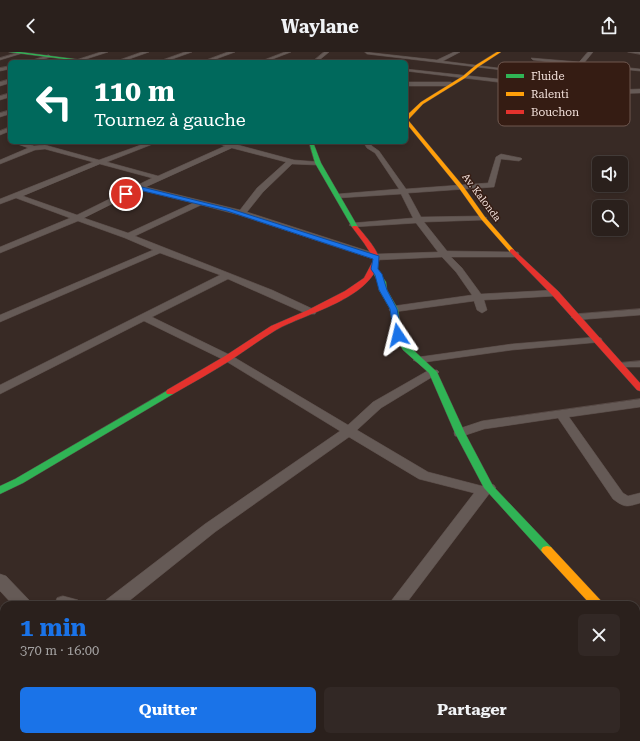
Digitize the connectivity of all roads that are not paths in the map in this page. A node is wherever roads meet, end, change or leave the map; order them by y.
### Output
1 (11, 52) edge
2 (106, 52) edge
3 (147, 52) edge
4 (190, 52) edge
5 (233, 52) edge
6 (289, 52) edge
7 (327, 52) edge
8 (368, 52) edge
9 (411, 52) edge
10 (458, 52) edge
11 (499, 52) edge
12 (542, 52) edge
13 (591, 52) edge
14 (630, 52) edge
15 (21, 53) junction
16 (640, 53) edge
17 (49, 56) junction
18 (362, 56) dead end
19 (401, 56) junction
20 (0, 59) edge
21 (533, 59) junction
22 (36, 60) edge
23 (71, 60) edge
24 (79, 60) edge
25 (122, 60) edge
26 (165, 60) edge
27 (209, 60) edge
28 (267, 60) edge
29 (317, 60) edge
30 (398, 60) edge
31 (438, 61) junction
32 (529, 62) edge
33 (561, 62) edge
34 (582, 62) edge
35 (432, 65) dead end
36 (477, 66) junction
37 (426, 68) dead end
38 (498, 68) edge
39 (630, 69) edge
40 (408, 70) edge
41 (640, 70) edge
42 (420, 71) junction
43 (464, 77) junction
44 (498, 81) edge
45 (408, 84) edge
46 (451, 84) junction
47 (630, 91) edge
48 (640, 91) edge
49 (408, 116) edge
50 (408, 122) edge
51 (22, 144) edge
52 (46, 144) edge
53 (149, 144) edge
54 (236, 144) edge
55 (313, 144) edge
56 (367, 144) edge
57 (35, 148) junction
58 (519, 159) dead end
59 (102, 161) junction
60 (291, 161) junction
61 (0, 162) edge
62 (318, 163) junction
63 (159, 178) junction
64 (461, 186) junction
65 (138, 188) junction
66 (403, 190) junction
67 (17, 196) junction
68 (338, 196) junction
69 (0, 202) edge
70 (200, 203) junction
71 (242, 213) junction
72 (77, 218) junction
73 (483, 218) junction
74 (418, 220) junction
75 (353, 225) junction
76 (128, 236) junction
77 (0, 250) edge
78 (160, 250) junction
79 (444, 254) junction
80 (515, 254) junction
81 (375, 262) junction
82 (228, 275) junction
83 (555, 293) junction
84 (478, 297) junction
85 (394, 309) junction
86 (482, 310) dead end
87 (311, 312) junction
88 (640, 312) edge
89 (576, 317) junction
90 (146, 318) junction
91 (0, 319) edge
92 (597, 340) junction
93 (228, 358) junction
94 (419, 360) junction
95 (640, 364) edge
96 (621, 365) junction
97 (433, 372) junction
98 (640, 388) edge
99 (0, 390) edge
100 (640, 403) edge
101 (562, 415) junction
102 (349, 431) junction
103 (460, 433) junction
104 (0, 490) edge
105 (486, 490) junction
106 (640, 498) edge
107 (0, 580) edge
108 (19, 601) edge
109 (117, 601) edge
110 (399, 601) edge
111 (595, 601) edge

1 - 15 main road
2 - 24 street
3 - 25 street
4 - 26 street
5 - 27 street
6 - 28 street
7 - 29 street
8 - 18 street
8 - 19 street
9 - 19 street
10 - 31 street
11 - 36 main road, Av. Kalonda
12 - 21 street
13 - 34 street
14 - 16 street
15 - 17 main road
15 - 20 street
17 - 22 street
17 - 23 main road
19 - 30 street
19 - 31 street
21 - 32 street
21 - 33 street
31 - 35 street
31 - 36 street
36 - 38 street
36 - 43 main road, Av. Kalonda
37 - 42 street
39 - 41 street
40 - 42 street
42 - 43 street
43 - 44 street
43 - 46 main road, Av. Kalonda
45 - 46 street
46 - 49 main road, Av. Kalonda
47 - 48 street
50 - 64 main road, Av. Kalonda
51 - 57 street
52 - 57 street
53 - 59 street
54 - 60 street
54 - 63 street
55 - 62 main road
56 - 66 street
57 - 59 street
57 - 61 street
58 - 64 street
59 - 63 street
59 - 67 street
60 - 62 street
60 - 71 street
62 - 68 main road
63 - 65 street
64 - 66 street
64 - 73 main road, Av. Kalonda
65 - 70 street
65 - 72 street
66 - 68 street
66 - 74 street
67 - 69 street
67 - 72 street
68 - 75 main road
70 - 71 street
70 - 76 street
71 - 81 street
72 - 76 street
72 - 77 street
73 - 74 street
73 - 80 main road, Av. Kalonda
74 - 75 street
74 - 79 street
75 - 81 main road
76 - 78 street
78 - 82 street
78 - 91 street
79 - 80 street
79 - 81 street
79 - 84 street
80 - 83 main road, Av. Kalonda
81 - 85 main road
81 - 87 main road
82 - 87 street
82 - 90 street
83 - 84 street
83 - 89 main road, Av. Kalonda
84 - 85 street
84 - 86 street
85 - 94 main road
87 - 93 main road
88 - 89 street
89 - 92 main road, Av. Kalonda
90 - 93 street
90 - 99 street
92 - 94 street
92 - 96 main road, Av. Kalonda
93 - 102 street
93 - 104 main road
94 - 97 main road
95 - 96 street
96 - 98 main road, Av. Kalonda
97 - 102 street
97 - 103 main road
100 - 101 street
101 - 103 street
101 - 106 street
102 - 105 street
102 - 109 street
103 - 105 main road
105 - 110 street
105 - 111 main road
107 - 108 street

